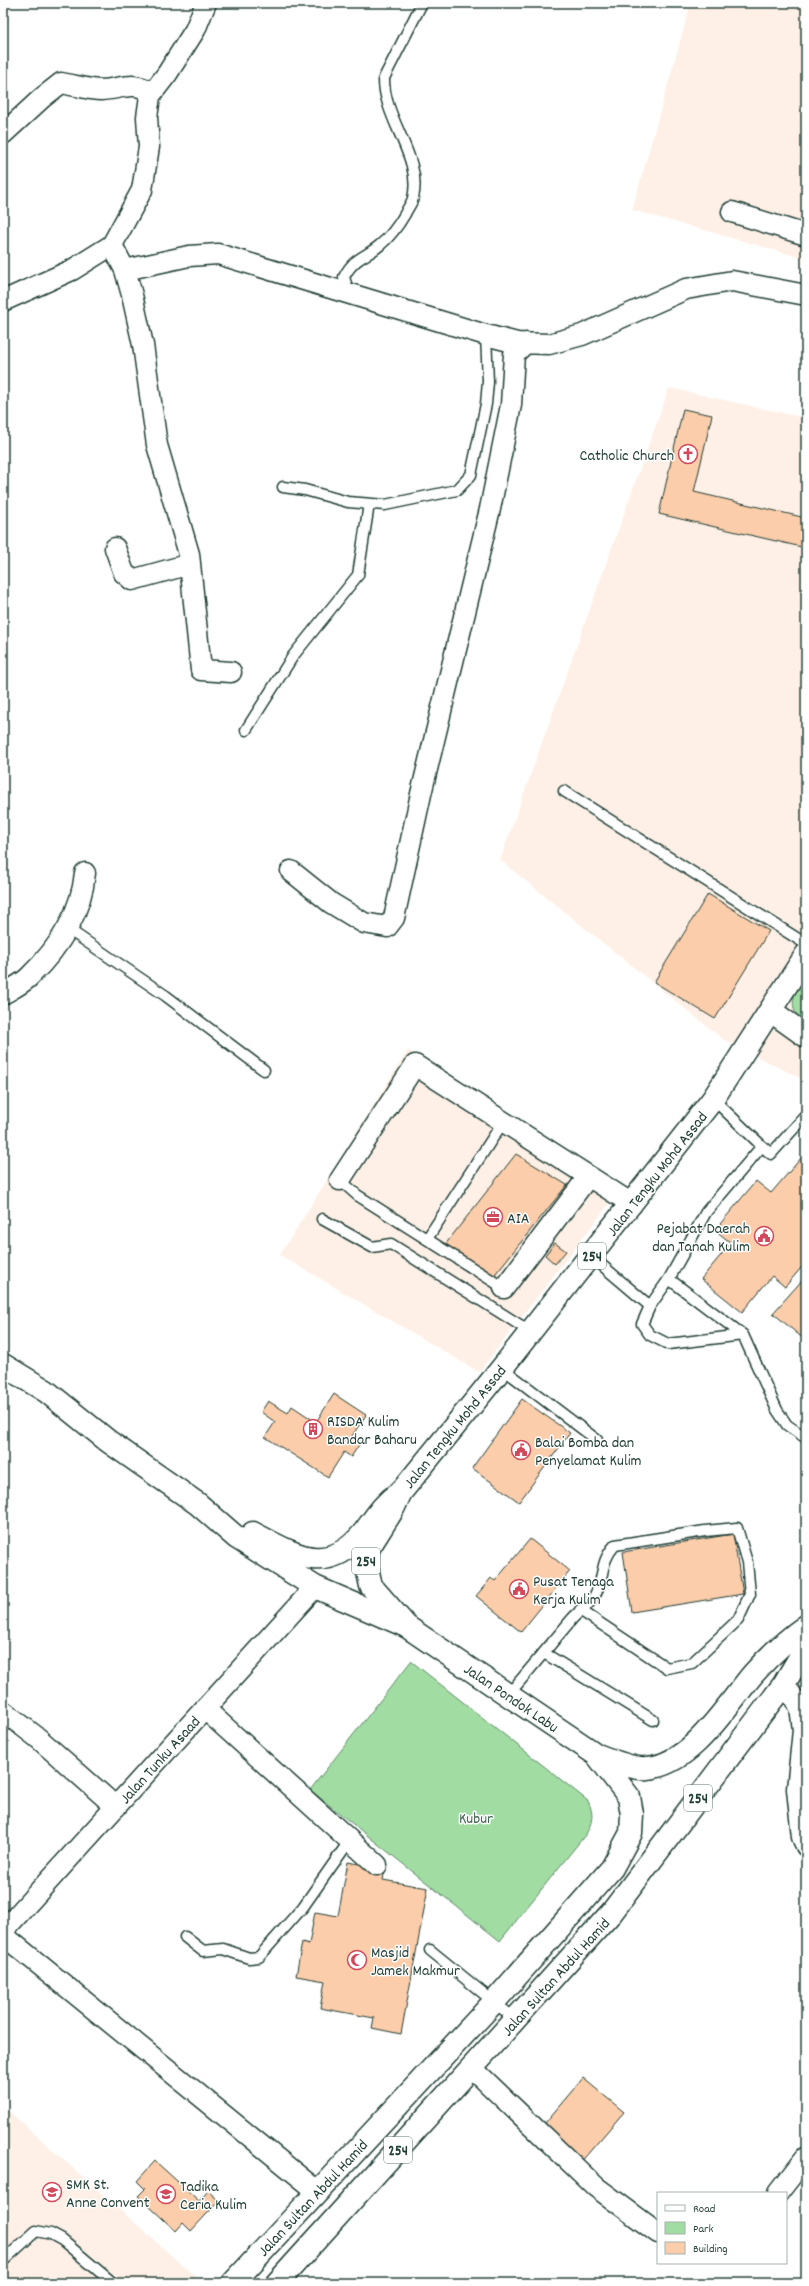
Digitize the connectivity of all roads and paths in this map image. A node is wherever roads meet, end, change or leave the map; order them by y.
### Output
1 (206, 3) edge
2 (422, 3) edge
3 (152, 92) junction
4 (3, 134) edge
5 (732, 212) dead end
6 (806, 235) edge
7 (112, 245) junction
8 (125, 270) junction
9 (349, 294) junction
10 (806, 295) edge
11 (3, 301) edge
12 (486, 335) junction
13 (522, 343) junction
14 (283, 487) dead end
15 (369, 504) junction
16 (115, 548) dead end
17 (190, 564) junction
18 (231, 672) dead end
19 (246, 730) dead end
20 (564, 791) dead end
21 (291, 871) dead end
22 (85, 873) dead end
23 (68, 929) junction
24 (806, 944) edge
25 (806, 955) edge
26 (3, 994) edge
27 (771, 1011) junction
28 (806, 1036) edge
29 (264, 1070) dead end
30 (713, 1099) junction
31 (806, 1115) edge
32 (503, 1122) junction
33 (762, 1146) junction
34 (588, 1176) junction
35 (340, 1180) joint
36 (632, 1204) junction
37 (322, 1219) dead end
38 (427, 1240) junction
39 (591, 1256) junction
40 (669, 1279) junction
41 (504, 1288) joint
42 (650, 1306) junction
43 (531, 1332) junction
44 (744, 1335) junction
45 (3, 1365) edge
46 (502, 1368) junction
47 (806, 1438) edge
48 (597, 1440) dead end
49 (401, 1492) junction
50 (198, 1504) junction
51 (315, 1587) junction
52 (580, 1610) junction
53 (406, 1626) junction
54 (806, 1626) edge
55 (806, 1647) edge
56 (544, 1652) junction
57 (794, 1674) edge
58 (509, 1694) junction
59 (205, 1709) junction
60 (3, 1711) edge
61 (653, 1720) dead end
62 (597, 1755) junction
63 (116, 1807) junction
64 (350, 1840) junction
65 (806, 1846) edge
66 (377, 1865) dead end
67 (3, 1932) edge
68 (3, 1935) edge
69 (185, 1937) dead end
70 (430, 1950) dead end
71 (494, 2002) junction
72 (515, 2019) junction
73 (472, 2068) junction
74 (806, 2157) edge
75 (317, 2191) junction
76 (779, 2192) edge
77 (657, 2232) edge
78 (3, 2262) edge
79 (280, 2282) edge
80 (113, 2283) edge
81 (233, 2283) edge

1 - 3 street
2 - 9 lane
3 - 4 street
3 - 7 street
5 - 6 street
7 - 8 street
7 - 11 street
8 - 9 street
8 - 17 street
9 - 12 street
10 - 13 street
12 - 13 street
12 - 15 lane
13 - 21 street
14 - 15 lane
15 - 19 lane
16 - 17 street
17 - 18 street
20 - 24 lane
22 - 23 street
23 - 26 street
23 - 29 lane
25 - 27 main road, Jalan Tengku Mohd Assad / 254
27 - 28 main road
27 - 30 main road, Jalan Tengku Mohd Assad / 254
30 - 33 lane
30 - 36 main road, Jalan Tengku Mohd Assad / 254
31 - 33 lane
32 - 34 street
32 - 35 street
32 - 38 lane
33 - 40 lane
34 - 36 street
34 - 41 street
35 - 38 lane
36 - 39 main road, Jalan Tengku Mohd Assad / 254
37 - 43 lane
38 - 41 lane
39 - 42 lane
39 - 43 main road, Jalan Tengku Mohd Assad / 254
40 - 42 lane
40 - 44 lane
42 - 44 lane
43 - 46 main road, Jalan Tengku Mohd Assad / 254
44 - 47 lane
45 - 50 main road
46 - 48 lane
46 - 49 main road, Jalan Tengku Mohd Assad / 254
49 - 50 main road, Jalan Tengku Mohd Assad
49 - 53 main road, Jalan Tengku Mohd Assad / 254
50 - 51 main road, Jalan Pondok Labu
51 - 53 main road, Jalan Pondok Labu
51 - 59 street, Jalan Tunku Asaad
52 - 52 lane
52 - 56 lane
53 - 58 main road, Jalan Pondok Labu / 254
54 - 62 main road, Jalan Pondok Labu
55 - 57 main road, Jalan Sultan Abdul Hamid / 254
56 - 58 lane
56 - 61 lane
57 - 65 street
57 - 72 main road, Jalan Sultan Abdul Hamid / 254
58 - 62 main road, Jalan Pondok Labu / 254
59 - 63 street, Jalan Tunku Asaad
59 - 64 street
60 - 63 street
62 - 71 main road, Jalan Sultan Abdul Hamid / 254
63 - 67 street, Jalan Tunku Asaad
64 - 66 street
64 - 69 lane
68 - 75 street
70 - 71 lane
71 - 72 lane
71 - 75 main road, Jalan Sultan Abdul Hamid / 254
72 - 73 main road, Jalan Sultan Abdul Hamid / 254
73 - 77 street
73 - 79 main road, Jalan Sultan Abdul Hamid / 254
74 - 76 street
75 - 81 main road, Jalan Sultan Abdul Hamid / 254
78 - 80 lane

